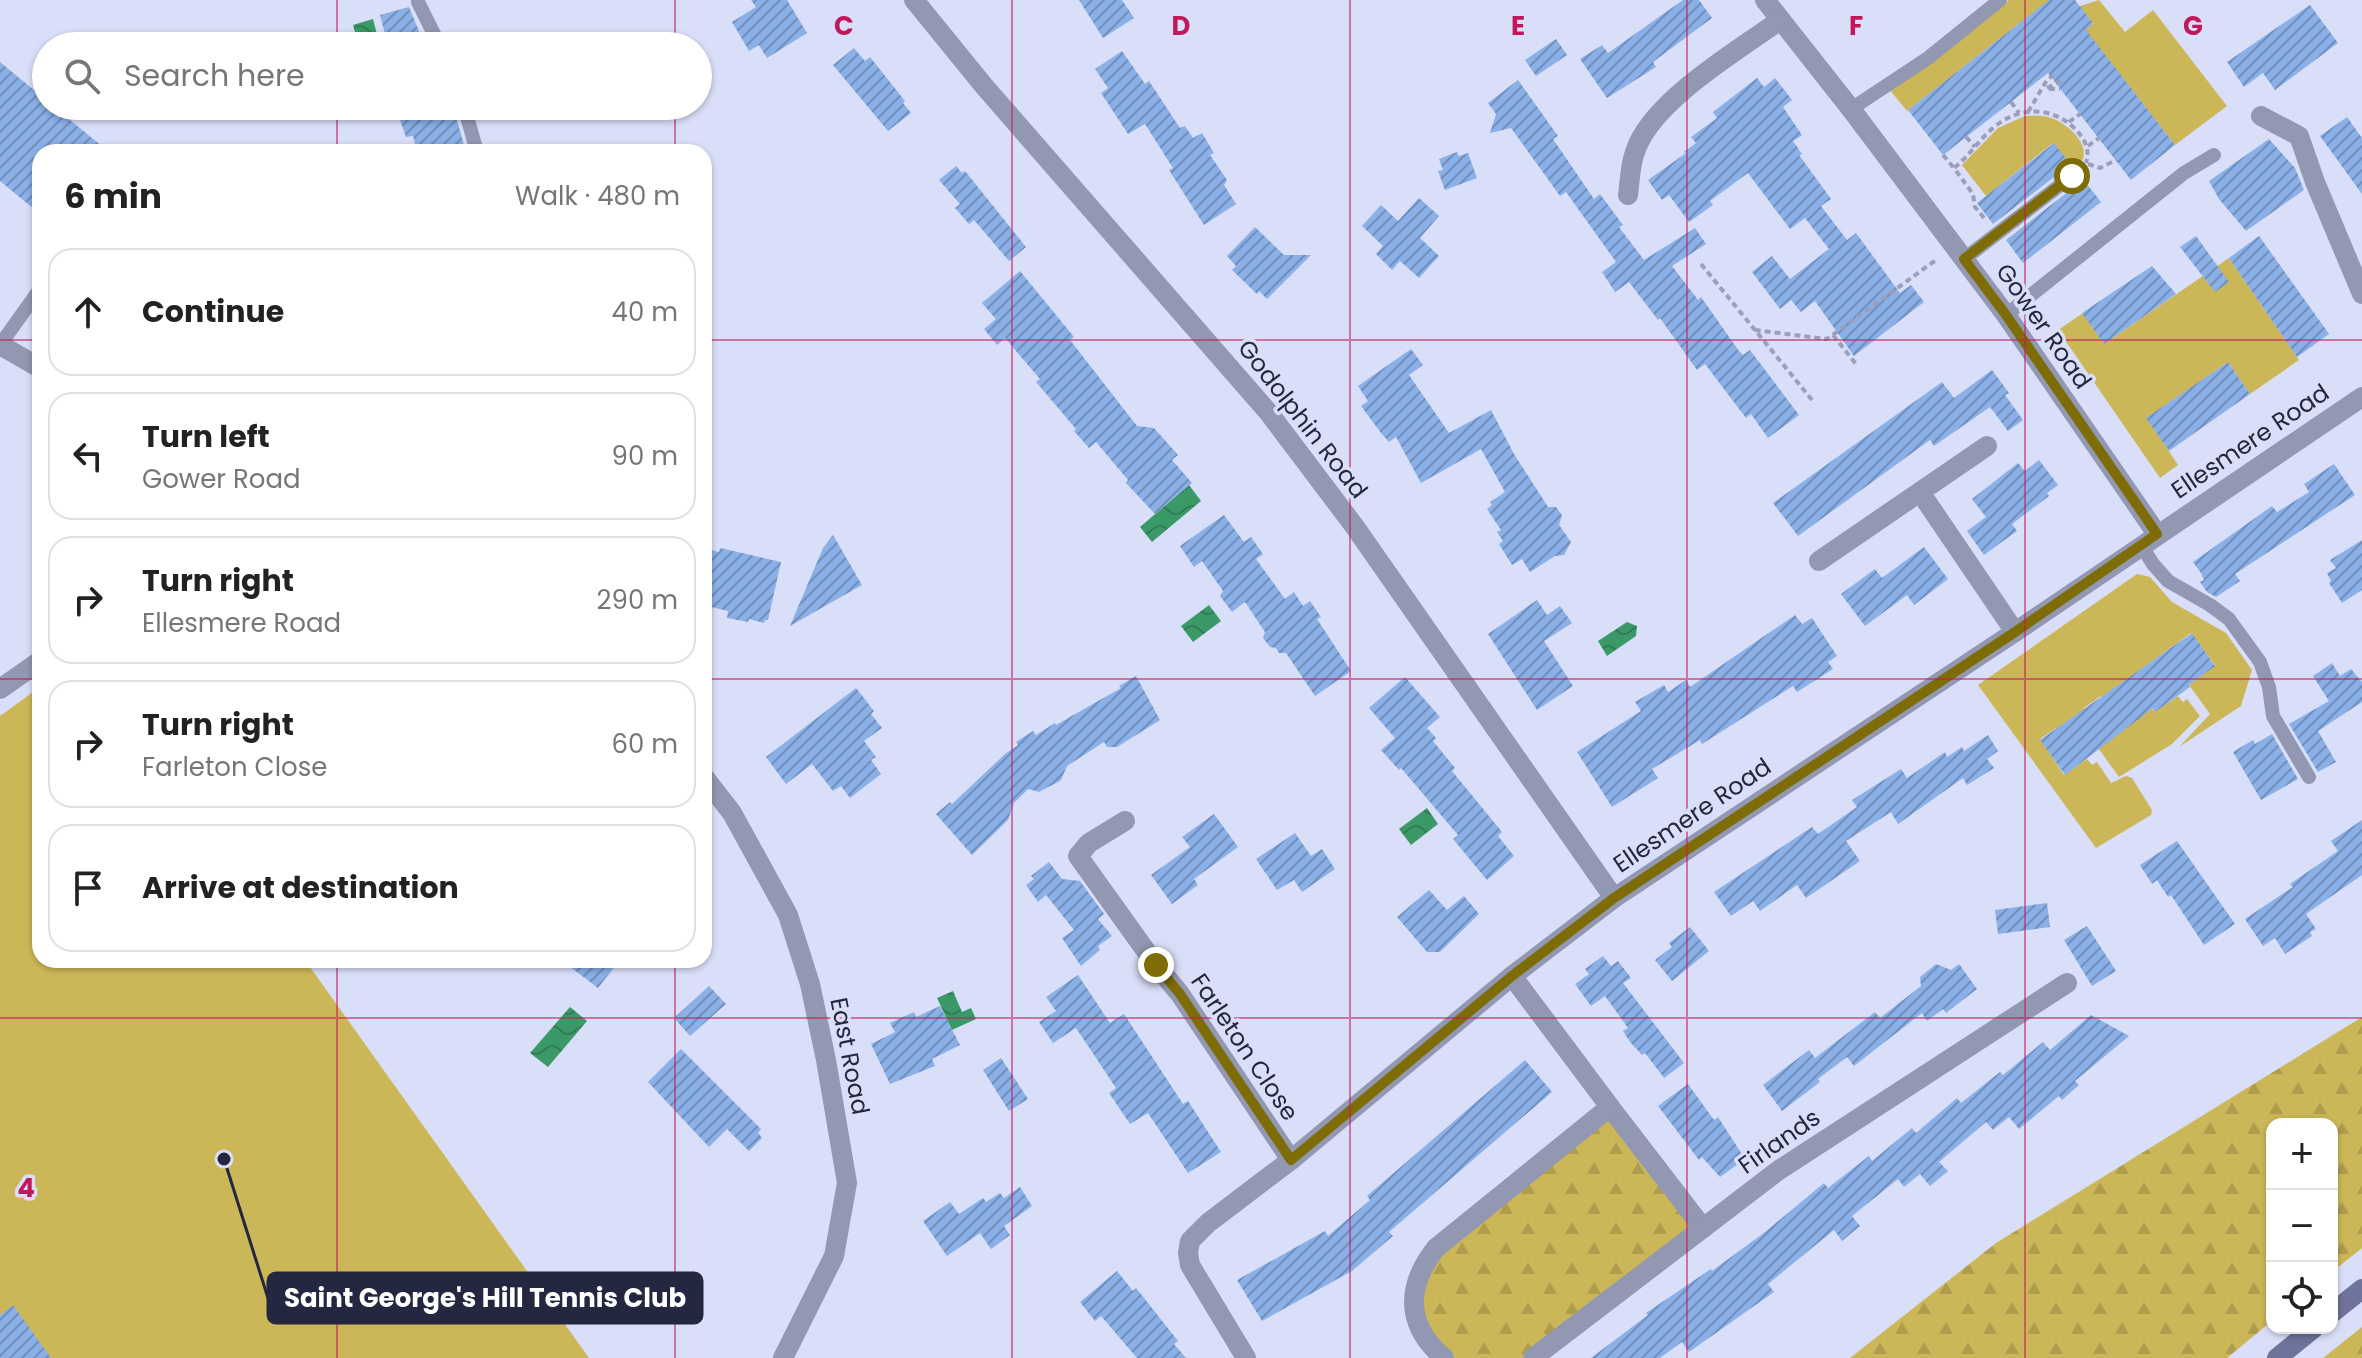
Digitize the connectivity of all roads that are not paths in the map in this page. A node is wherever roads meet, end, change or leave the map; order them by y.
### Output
1 (914, 0) edge
2 (1765, 0) edge
3 (2000, 0) edge
4 (418, 2) edge
5 (1780, 20) junction
6 (433, 32) edge
7 (1851, 109) junction
8 (2261, 116) dead end
9 (468, 120) edge
10 (475, 144) edge
11 (2214, 155) dead end
12 (2072, 176) road end
13 (1628, 195) dead end
14 (1959, 253) junction
15 (2362, 294) edge
16 (32, 300) edge
17 (2006, 315) junction
18 (0, 345) edge
19 (32, 363) edge
20 (2362, 397) edge
21 (1987, 446) dead end
22 (1920, 492) junction
23 (2149, 540) junction
24 (1819, 561) dead end
25 (2015, 632) junction
26 (32, 667) edge
27 (0, 689) edge
28 (2309, 777) dead end
29 (712, 787) edge
30 (1125, 821) dead end
31 (1614, 898) junction
32 (1512, 976) junction
33 (2067, 983) dead end
34 (1610, 1107) junction
35 (1291, 1160) junction
36 (1703, 1228) junction
37 (2362, 1289) edge
38 (2338, 1308) edge
39 (2307, 1334) edge
40 (783, 1358) edge
41 (1246, 1358) edge
42 (1444, 1358) edge
43 (1533, 1358) edge
44 (2277, 1358) edge

1 - 31 street, Godolphin Road
2 - 5 street, Gower Road
3 - 7 lane
4 - 6 lane
5 - 7 street, Gower Road
5 - 13 street
7 - 14 street, Gower Road
8 - 15 street
9 - 10 lane
11 - 17 lane
12 - 14 lane
14 - 17 street, Gower Road
16 - 18 lane
17 - 23 street, Gower Road
18 - 19 street
20 - 23 street, Ellesmere Road
21 - 22 street
22 - 24 street
22 - 25 street
23 - 25 street, Ellesmere Road
23 - 28 lane
25 - 31 street, Ellesmere Road
26 - 27 street
29 - 40 street, East Road
30 - 35 street, Farleton Close
31 - 32 street, Ellesmere Road
32 - 34 street
32 - 35 street, Ellesmere Road
33 - 36 street, Firlands
34 - 36 street
34 - 42 street
35 - 41 street, Ellesmere Road
36 - 43 street, Firlands
37 - 38 main road
39 - 44 main road

